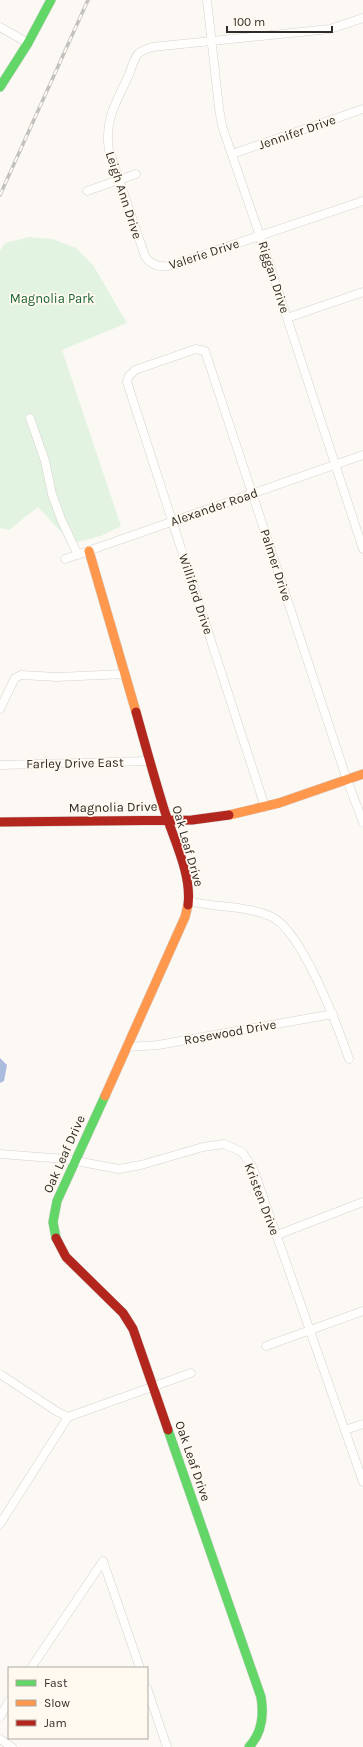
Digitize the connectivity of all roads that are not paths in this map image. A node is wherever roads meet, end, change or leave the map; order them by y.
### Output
1 (51, 0) edge
2 (207, 0) edge
3 (363, 18) edge
4 (0, 27) edge
5 (212, 40) junction
6 (28, 43) junction
7 (0, 87) edge
8 (363, 109) edge
9 (232, 154) junction
10 (136, 174) dead end
11 (120, 180) junction
12 (87, 191) dead end
13 (363, 200) edge
14 (260, 236) junction
15 (159, 267) joint
16 (363, 292) edge
17 (287, 318) junction
18 (205, 351) joint
19 (30, 418) dead end
20 (363, 455) edge
21 (335, 465) junction
22 (252, 494) junction
23 (173, 522) junction
24 (363, 549) edge
25 (89, 551) junction
26 (78, 555) junction
27 (65, 559) dead end
28 (125, 674) junction
29 (0, 709) edge
30 (150, 761) junction
31 (0, 765) edge
32 (363, 774) edge
33 (347, 780) junction
34 (266, 806) junction
35 (168, 820) junction
36 (0, 822) edge
37 (363, 822) edge
38 (189, 902) junction
39 (333, 1014) junction
40 (127, 1047) junction
41 (349, 1059) dead end
42 (0, 1154) edge
43 (75, 1160) junction
44 (363, 1202) edge
45 (277, 1235) junction
46 (363, 1312) edge
47 (310, 1331) junction
48 (266, 1346) dead end
49 (191, 1373) dead end
50 (0, 1374) edge
51 (154, 1386) junction
52 (68, 1417) junction
53 (363, 1424) edge
54 (345, 1430) junction
55 (363, 1482) edge
56 (0, 1524) edge
57 (32, 1667) edge
58 (140, 1667) edge
59 (148, 1691) edge
60 (8, 1703) edge
61 (0, 1717) edge
62 (0, 1739) edge
63 (12, 1747) edge
64 (167, 1747) edge
65 (249, 1747) edge

1 - 6 street
2 - 5 street, Riggan Drive
3 - 5 street
4 - 6 street
5 - 9 street, Riggan Drive
5 - 11 street, Leigh Ann Drive
6 - 7 street
8 - 9 street, Jennifer Drive
9 - 14 street, Riggan Drive
10 - 11 street
11 - 12 street
11 - 15 street, Leigh Ann Drive
13 - 14 street, Valerie Drive
14 - 15 street, Valerie Drive
14 - 17 street, Riggan Drive
16 - 17 street
17 - 21 street, Riggan Drive
18 - 22 street, Palmer Drive
18 - 23 street, Williford Drive
19 - 26 street
20 - 21 street, Alexander Road
21 - 22 street, Alexander Road
21 - 24 street, Riggan Drive
22 - 23 street, Alexander Road
22 - 33 street, Palmer Drive
23 - 25 street, Alexander Road
23 - 34 street, Williford Drive
25 - 26 street, Alexander Road
25 - 28 street, Oak Leaf Drive
26 - 27 street, Alexander Road
28 - 29 street
28 - 30 street, Oak Leaf Drive
30 - 31 street, Farley Drive East
30 - 35 street, Oak Leaf Drive
32 - 33 street, Magnolia Drive
33 - 34 street, Magnolia Drive
33 - 37 street, Palmer Drive
34 - 35 street, Magnolia Drive
35 - 36 street, Magnolia Drive
35 - 38 street, Oak Leaf Drive
38 - 39 street
38 - 40 street, Oak Leaf Drive
39 - 40 street, Rosewood Drive
39 - 41 street
40 - 43 street, Oak Leaf Drive
42 - 43 street, Kristen Drive
43 - 45 street, Kristen Drive
43 - 51 street, Oak Leaf Drive
44 - 45 street
45 - 47 street, Kristen Drive
46 - 47 street
47 - 48 street
47 - 54 street, Kristen Drive
49 - 51 street
50 - 52 street
51 - 52 street
51 - 65 street, Oak Leaf Drive
52 - 56 street
53 - 54 street
54 - 55 street, Kristen Drive
57 - 58 street
59 - 64 street
60 - 61 street
62 - 63 street

